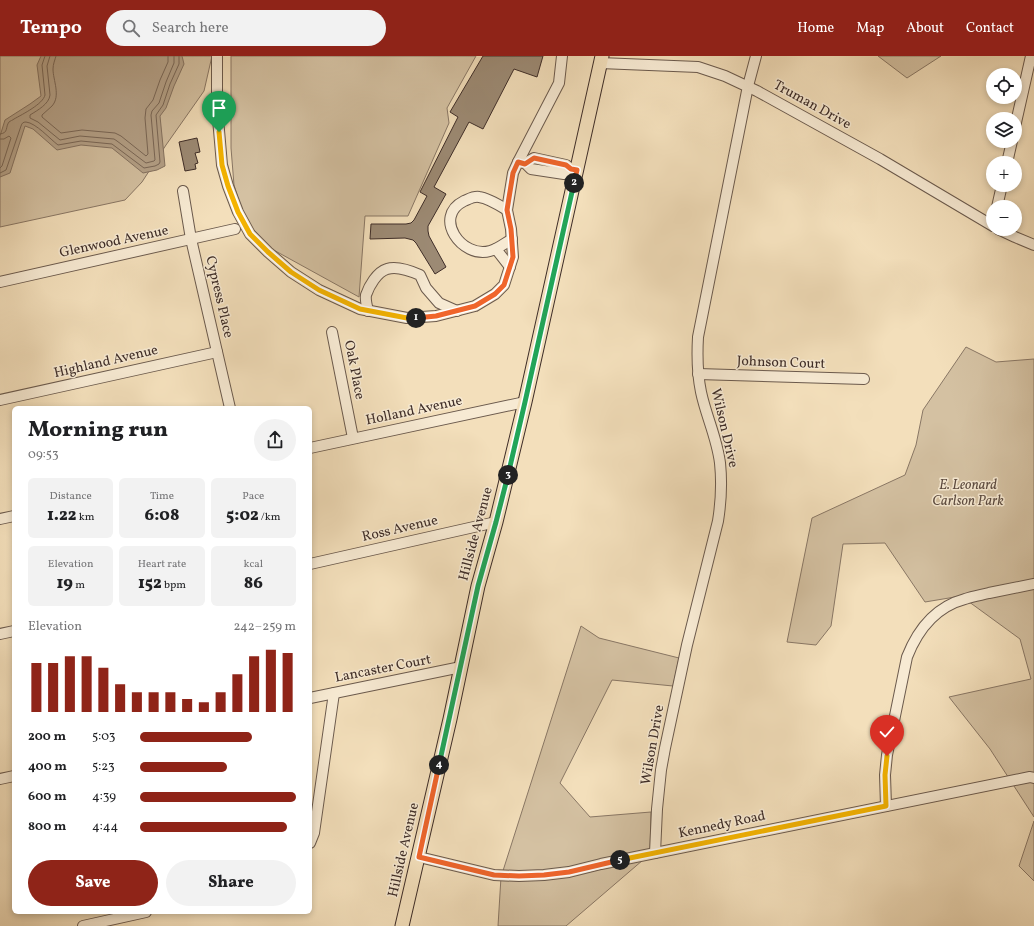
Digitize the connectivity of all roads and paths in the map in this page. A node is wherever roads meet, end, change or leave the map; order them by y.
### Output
1 (218, 56) edge
2 (562, 56) edge
3 (756, 56) edge
4 (1031, 56) edge
5 (601, 60) edge
6 (748, 86) junction
7 (1018, 112) edge
8 (522, 163) junction
9 (574, 170) junction
10 (183, 191) dead end
11 (507, 210) junction
12 (986, 222) edge
13 (235, 230) dead end
14 (1013, 236) edge
15 (191, 239) junction
16 (512, 239) junction
17 (1034, 245) edge
18 (496, 249) junction
19 (510, 267) junction
20 (0, 282) edge
21 (368, 311) junction
22 (457, 311) junction
23 (332, 332) dead end
24 (217, 352) junction
25 (698, 374) junction
26 (864, 379) dead end
27 (0, 400) edge
28 (525, 402) junction
29 (230, 406) edge
30 (353, 438) junction
31 (312, 448) edge
32 (12, 516) edge
33 (0, 519) edge
34 (496, 522) junction
35 (312, 564) edge
36 (1034, 584) edge
37 (12, 631) edge
38 (0, 634) edge
39 (461, 668) junction
40 (334, 693) junction
41 (312, 698) edge
42 (12, 776) edge
43 (1032, 777) edge
44 (0, 779) edge
45 (886, 806) junction
46 (312, 838) edge
47 (655, 853) junction
48 (419, 857) junction
49 (124, 914) edge
50 (83, 926) edge
51 (402, 926) edge

1 - 21 street
2 - 8 street
3 - 6 street, Wilson Drive
4 - 7 street
5 - 6 street, Truman Drive
5 - 9 main road, Hillside Avenue
6 - 12 street, Truman Drive
6 - 25 street, Wilson Drive
8 - 9 street
8 - 11 street
9 - 28 main road, Hillside Avenue
10 - 15 street, Cypress Place
11 - 16 street
11 - 18 street
13 - 15 street, Glenwood Avenue
14 - 17 street
15 - 20 street, Glenwood Avenue
15 - 24 street, Cypress Place
16 - 18 street
16 - 19 street
18 - 19 street
19 - 22 street
21 - 22 street
21 - 22 street
23 - 30 street, Oak Place
24 - 27 street, Highland Avenue
24 - 29 street, Cypress Place
25 - 26 street, Johnson Court
25 - 47 street, Wilson Drive
28 - 30 street, Holland Avenue
28 - 34 main road, Hillside Avenue
30 - 31 street, Holland Avenue
32 - 33 street
34 - 35 street, Ross Avenue
34 - 39 main road, Hillside Avenue
36 - 45 street
37 - 38 street
39 - 40 street, Lancaster Court
39 - 48 main road, Hillside Avenue
40 - 41 street, Lancaster Court
40 - 46 street
42 - 44 street
43 - 45 street, Kennedy Road
45 - 47 street, Kennedy Road
47 - 48 street, Kennedy Road
48 - 51 main road, Hillside Avenue
49 - 50 street

